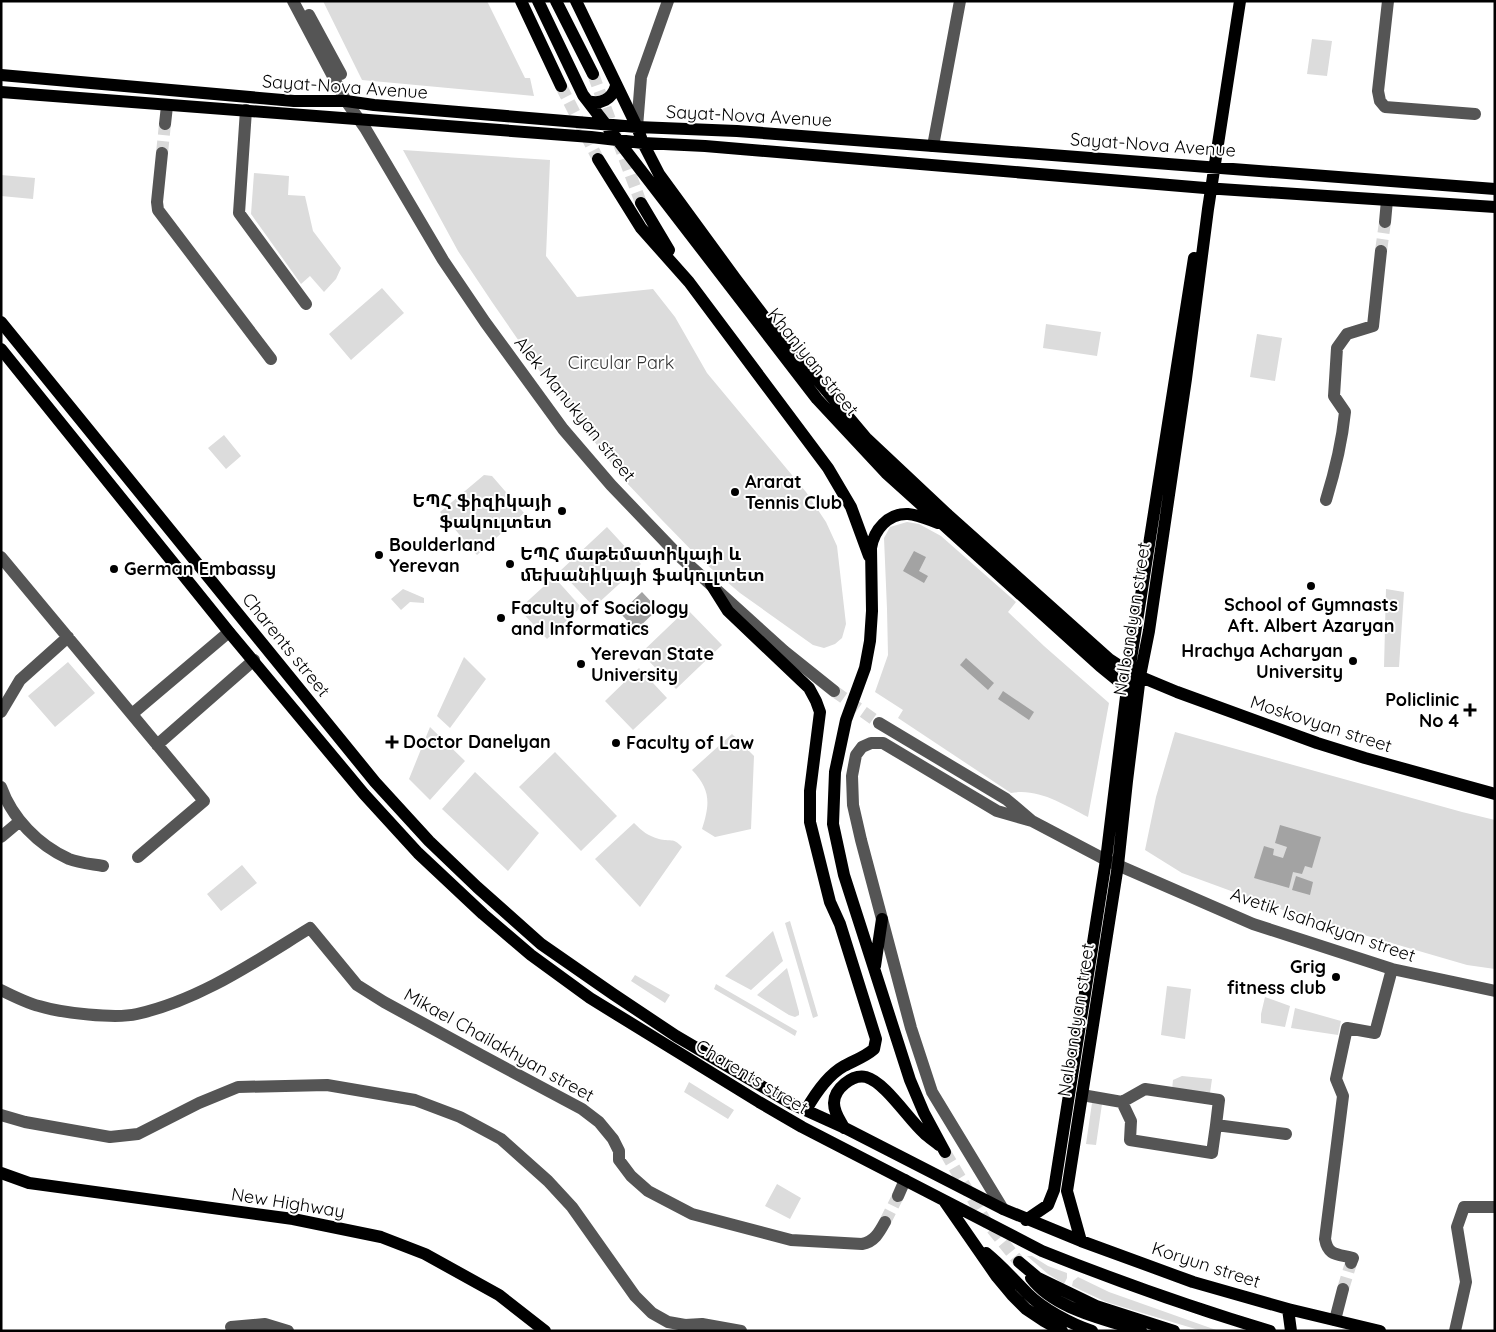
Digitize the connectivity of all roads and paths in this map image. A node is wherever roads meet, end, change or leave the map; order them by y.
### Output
1 (293, 1) edge
2 (302, 1) edge
3 (521, 1) edge
4 (538, 1) edge
5 (556, 1) edge
6 (576, 1) edge
7 (668, 1) edge
8 (960, 1) edge
9 (1233, 1) edge
10 (1240, 1) edge
11 (1388, 1) edge
12 (1, 74) edge
13 (593, 74) tunnel mouth
14 (561, 86) tunnel mouth
15 (616, 86) junction
16 (1, 92) edge
17 (588, 101) junction
18 (351, 102) junction
19 (167, 106) junction
20 (246, 110) junction
21 (1475, 114) dead end
22 (360, 120) junction
23 (165, 124) tunnel mouth
24 (604, 124) junction
25 (637, 127) junction
26 (618, 141) junction
27 (643, 143) junction
28 (933, 146) junction
29 (162, 153) tunnel mouth
30 (598, 160) tunnel mouth
31 (1212, 167) junction
32 (1208, 188) junction
33 (1495, 189) edge
34 (1387, 200) junction
35 (641, 203) tunnel mouth
36 (1495, 207) edge
37 (1384, 222) tunnel mouth
38 (1381, 251) tunnel mouth
39 (689, 282) junction
40 (306, 304) dead end
41 (1, 322) edge
42 (1, 349) edge
43 (271, 358) dead end
44 (1326, 500) dead end
45 (943, 525) junction
46 (1, 557) edge
47 (871, 560) junction
48 (711, 584) junction
49 (229, 632) junction
50 (68, 637) junction
51 (254, 660) junction
52 (1135, 674) junction
53 (1128, 688) junction
54 (834, 691) tunnel mouth
55 (1, 712) edge
56 (132, 714) junction
57 (880, 723) tunnel mouth
58 (157, 745) junction
59 (1, 787) edge
60 (1495, 794) edge
61 (1032, 821) junction
62 (20, 822) junction
63 (1, 837) edge
64 (138, 857) dead end
65 (1106, 860) junction
66 (1118, 865) junction
67 (103, 866) dead end
68 (477, 888) junction
69 (465, 898) junction
70 (882, 918) junction
71 (840, 924) junction
72 (1392, 969) junction
73 (874, 971) junction
74 (1, 990) edge
75 (1495, 991) edge
76 (1082, 1095) junction
77 (1122, 1102) junction
78 (806, 1110) junction
79 (1, 1114) edge
80 (1216, 1125) junction
81 (845, 1128) junction
82 (1286, 1134) dead end
83 (1, 1173) edge
84 (905, 1180) junction
85 (898, 1196) tunnel mouth
86 (944, 1200) junction
87 (1495, 1207) edge
88 (1003, 1209) junction
89 (1026, 1220) junction
90 (885, 1222) tunnel mouth
91 (1081, 1241) junction
92 (974, 1242) junction
93 (1351, 1263) dead end
94 (1344, 1289) tunnel mouth
95 (1288, 1309) junction
96 (1334, 1320) junction
97 (232, 1328) dead end
98 (288, 1331) edge
99 (545, 1331) edge
100 (741, 1331) edge
101 (1062, 1331) edge
102 (1092, 1331) edge
103 (1141, 1331) edge
104 (1174, 1331) edge
105 (1270, 1331) edge
106 (1291, 1331) edge
107 (1380, 1331) edge
108 (1456, 1331) edge

1 - 18 street
2 - 18 street
3 - 14 main road
4 - 17 main road, Khanjyan street
5 - 13 main road
6 - 15 main road, Khanjyan street
7 - 25 street
8 - 28 street
9 - 31 main road, Nalbandyan street
10 - 31 main road, Nalbandyan street
11 - 21 street
12 - 18 main road, Sayat-Nova Avenue
15 - 17 main road
15 - 25 main road, Khanjyan street
16 - 19 main road, Sayat-Nova Avenue
17 - 24 main road, Khanjyan street
18 - 22 street, Alek Manukyan street
18 - 24 main road, Sayat-Nova Avenue
19 - 20 main road, Sayat-Nova Avenue
19 - 23 street
20 - 22 main road, Sayat-Nova Avenue
20 - 40 street
22 - 26 main road, Sayat-Nova Avenue
22 - 48 street, Alek Manukyan street
24 - 25 main road, Sayat-Nova Avenue
24 - 26 main road, Khanjyan street
25 - 27 main road, Khanjyan street
25 - 28 main road, Sayat-Nova Avenue
26 - 27 main road, Sayat-Nova Avenue
26 - 45 main road, Khanjyan street
27 - 32 main road, Sayat-Nova Avenue
27 - 52 main road, Khanjyan street
28 - 31 main road, Sayat-Nova Avenue
29 - 43 street
30 - 39 main road
31 - 32 main road, Nalbandyan street
31 - 33 main road, Sayat-Nova Avenue
32 - 34 main road, Sayat-Nova Avenue
32 - 52 main road, Nalbandyan street
34 - 36 main road, Sayat-Nova Avenue
34 - 37 street
35 - 39 main road
38 - 44 street
39 - 47 main road
41 - 68 main road, Charents street
42 - 49 main road, Charents street
45 - 47 main road
45 - 53 main road, Khanjyan street
46 - 50 street
47 - 73 main road
48 - 54 street, Alek Manukyan street
48 - 71 main road
49 - 51 main road, Charents street
49 - 56 street
50 - 55 street
50 - 56 street
51 - 58 street
51 - 69 main road, Charents street
52 - 53 main road, Nalbandyan street
52 - 60 main road, Moskovyan street
52 - 66 main road, Nalbandyan street
53 - 65 main road, Nalbandyan street
56 - 58 street
57 - 61 street
58 - 64 street
59 - 62 street
61 - 65 street, Avetik Isahakyan street
61 - 70 street
62 - 63 street
62 - 67 street
65 - 66 street, Avetik Isahakyan street
65 - 89 main road, Nalbandyan street
66 - 72 street, Avetik Isahakyan street
66 - 76 main road, Nalbandyan street
68 - 69 main road
68 - 78 main road, Charents street
69 - 84 main road, Charents street
70 - 73 main road
70 - 88 street
71 - 73 main road
71 - 78 main road
72 - 75 street, Avetik Isahakyan street
72 - 93 street
73 - 81 main road
74 - 90 street, Mikael Chailakhyan street
76 - 77 street
76 - 91 main road, Nalbandyan street
77 - 80 street
77 - 80 street
78 - 81 main road, Charents street
79 - 100 street
80 - 82 street
81 - 88 main road, Charents street
83 - 99 main road, New Highway
84 - 85 street
84 - 86 main road, Charents street
86 - 92 main road
86 - 105 main road, Charents street
87 - 108 street
88 - 89 main road, Charents street
89 - 91 main road, Koryun street
91 - 95 main road, Koryun street
92 - 101 main road
92 - 102 main road
94 - 96 street
95 - 96 main road, Koryun street
95 - 106 main road
96 - 107 main road, Koryun street
97 - 98 street
103 - 104 main road

